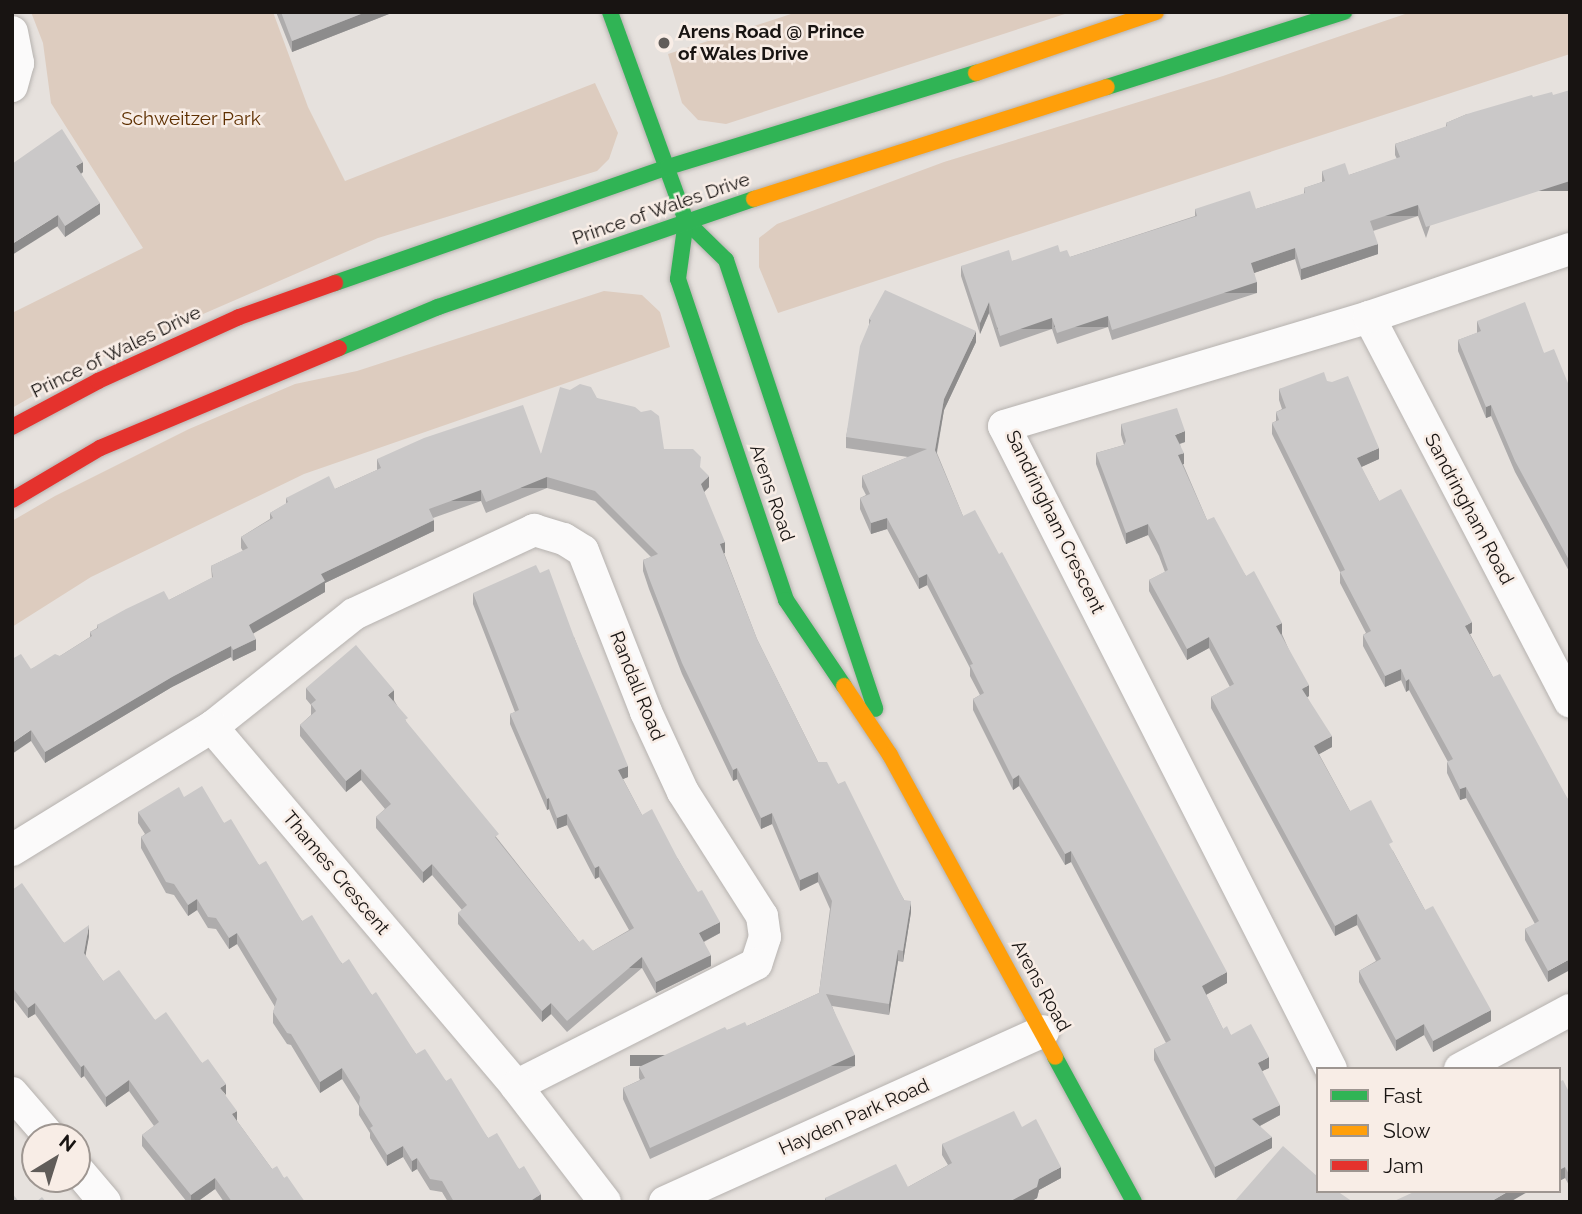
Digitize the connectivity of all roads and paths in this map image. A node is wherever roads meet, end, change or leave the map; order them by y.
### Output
1 (610, 12) edge
2 (1156, 12) edge
3 (1344, 12) edge
4 (12, 32) edge
5 (12, 86) edge
6 (668, 167) junction
7 (686, 221) junction
8 (1570, 249) edge
9 (1369, 317) junction
10 (12, 427) edge
11 (12, 500) edge
12 (1570, 702) edge
13 (212, 727) junction
14 (890, 755) junction
15 (12, 850) edge
16 (1570, 1010) edge
17 (1043, 1031) junction
18 (1330, 1067) edge
19 (1464, 1067) edge
20 (516, 1086) junction
21 (12, 1093) edge
22 (38, 1123) edge
23 (91, 1186) edge
24 (105, 1202) edge
25 (605, 1202) edge
26 (665, 1202) edge
27 (1135, 1202) edge

1 - 6 main road, Arens Road
2 - 6 main road, Prince of Wales Drive
3 - 7 main road, Prince of Wales Drive
4 - 5 street
6 - 7 main road, Arens Road
6 - 10 main road, Prince of Wales Drive
7 - 11 main road, Prince of Wales Drive
7 - 14 main road, Arens Road
7 - 14 main road, Arens Road
8 - 9 street, Sandringham Crescent
9 - 12 street, Sandringham Road
9 - 18 street, Sandringham Crescent
13 - 15 street
13 - 20 street, Thames Crescent
13 - 20 street, Randall Road
14 - 17 main road, Arens Road
16 - 19 street
17 - 26 street, Hayden Park Road
17 - 27 main road, Arens Road
20 - 25 street, Thames Crescent
21 - 22 street
23 - 24 street

